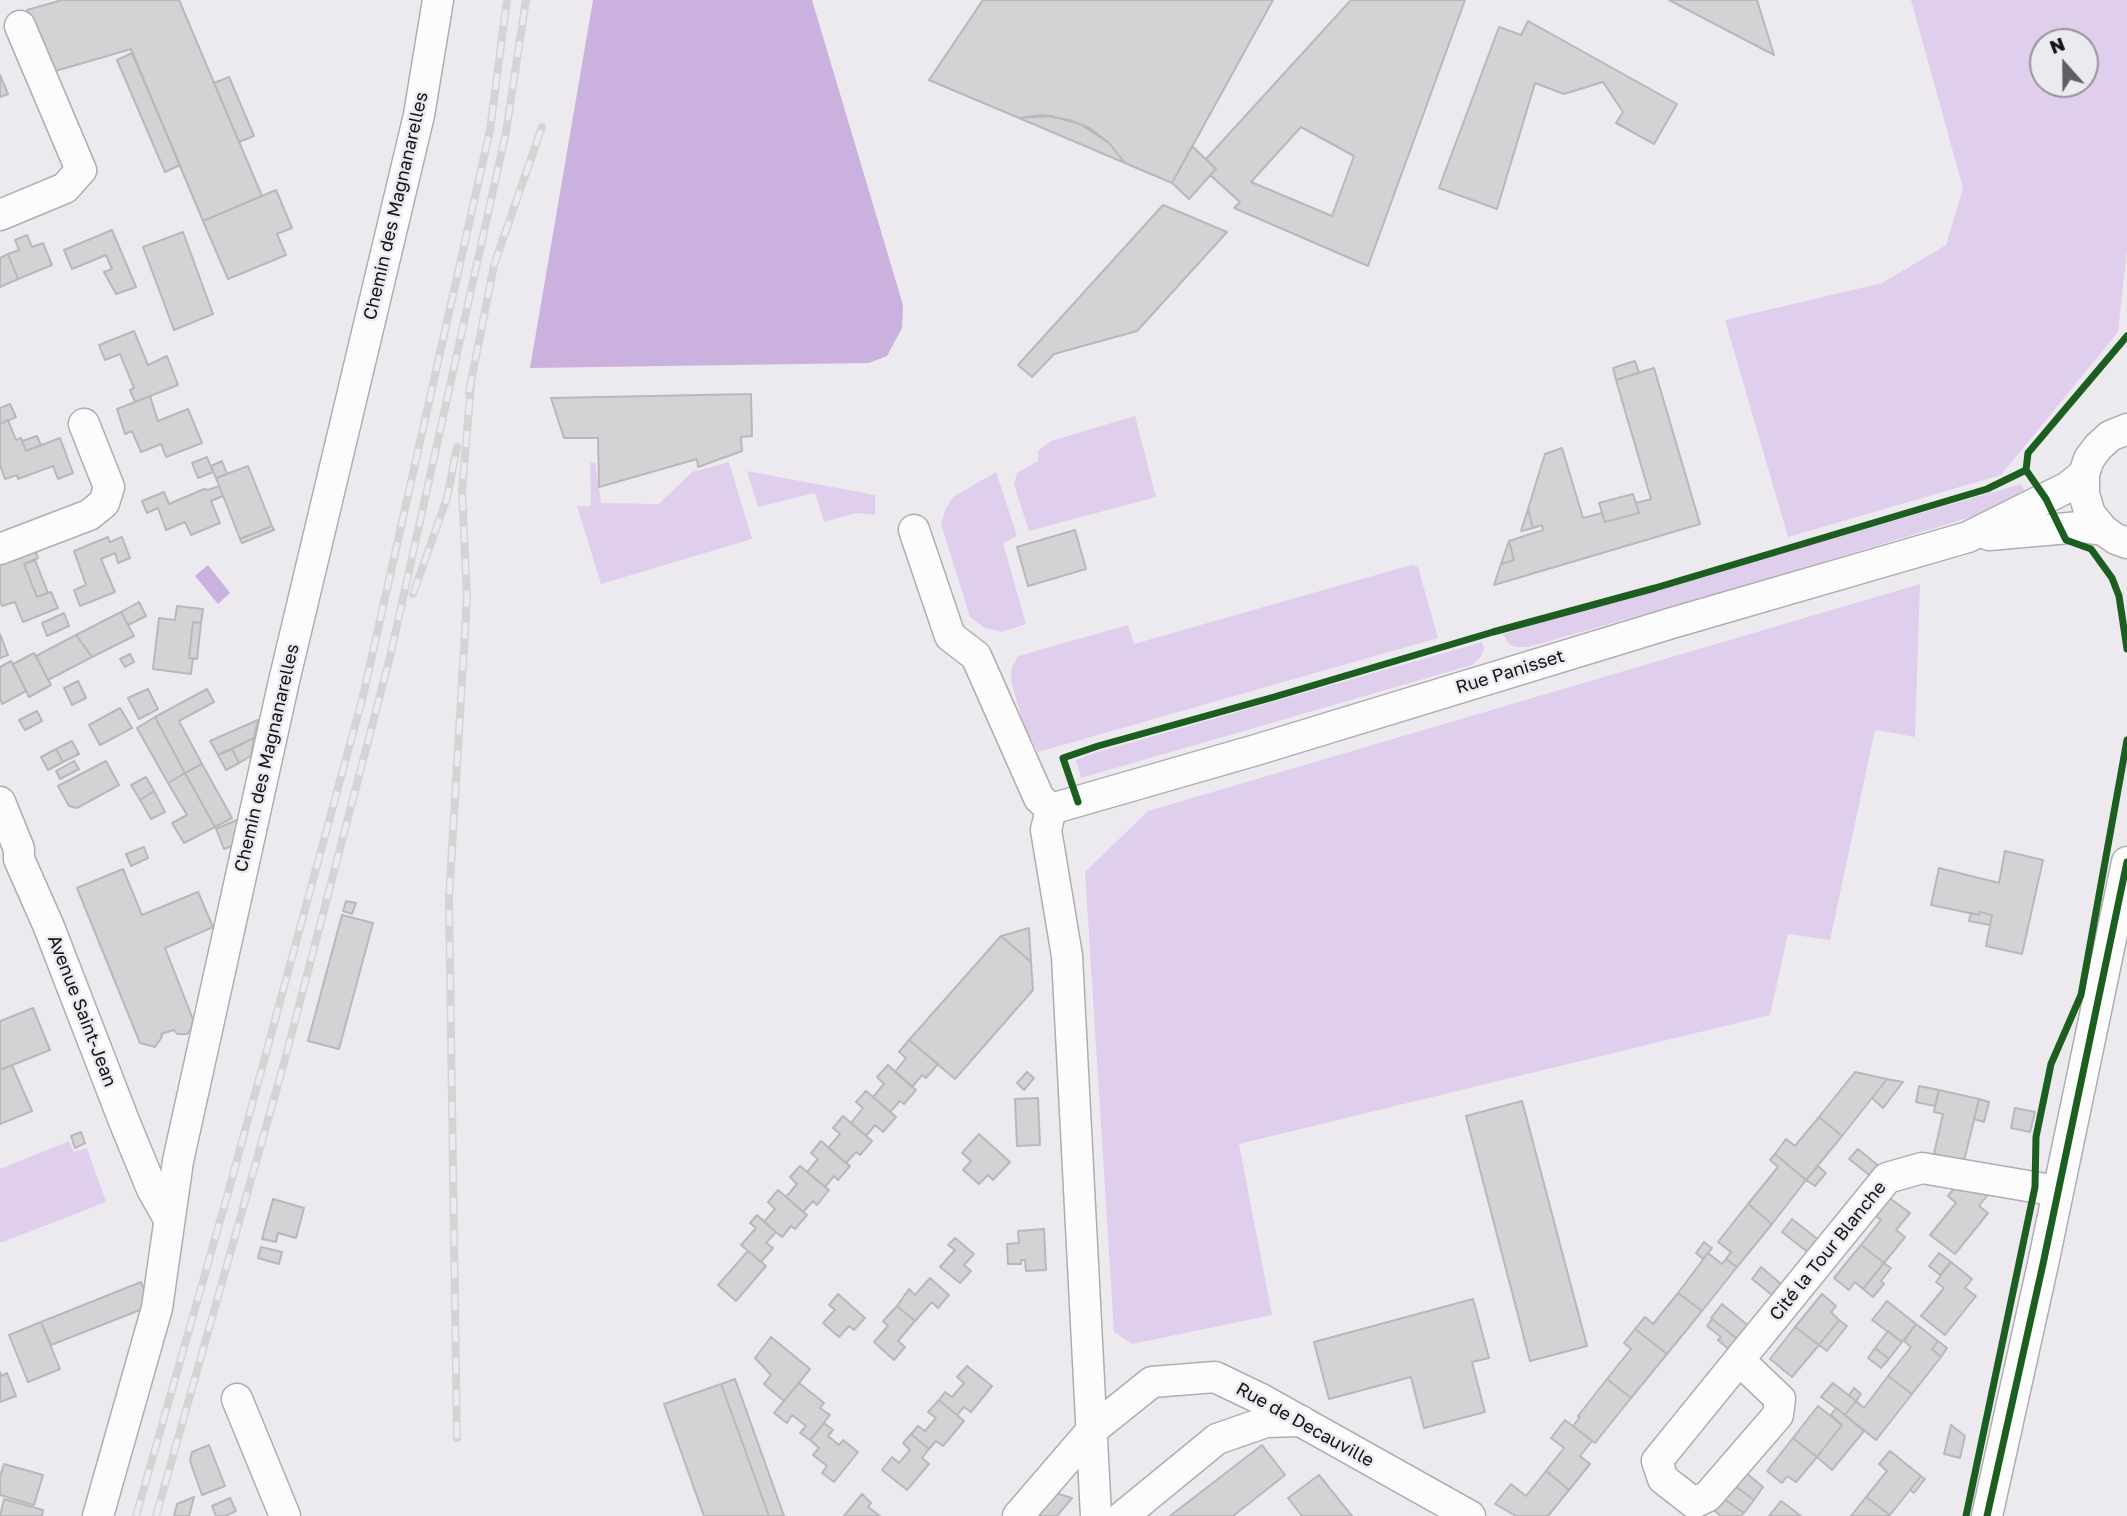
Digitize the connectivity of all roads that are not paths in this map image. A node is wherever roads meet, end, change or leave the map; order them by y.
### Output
1 (438, 0) edge
2 (20, 26) dead end
3 (0, 215) edge
4 (84, 424) dead end
5 (2126, 428) edge
6 (2084, 474) junction
7 (914, 530) dead end
8 (1968, 537) junction
9 (2118, 544) edge
10 (0, 549) edge
11 (0, 802) edge
12 (1051, 809) junction
13 (2127, 862) edge
14 (2057, 1191) junction
15 (169, 1219) junction
16 (1739, 1360) junction
17 (237, 1399) dead end
18 (1301, 1421) junction
19 (1092, 1430) junction
20 (98, 1516) edge
21 (285, 1516) edge
22 (1018, 1516) edge
23 (1096, 1516) edge
24 (1123, 1516) edge
25 (1470, 1516) edge
26 (1987, 1516) edge

1 - 15 street, Chemin des Magnanarelles
2 - 3 street
4 - 10 street
5 - 6 street
6 - 8 street
6 - 9 street
7 - 12 street
8 - 9 street
8 - 12 street, Rue Panisset
11 - 15 street, Avenue Saint-Jean
12 - 19 street
13 - 14 street
14 - 16 street, Cité la Tour Blanche
14 - 26 street
15 - 20 street, Chemin des Magnanarelles
16 - 16 street, Cité la Tour Blanche
17 - 21 street
18 - 19 street, Rue de Decauville
18 - 24 street
18 - 25 street, Rue de Decauville
19 - 22 street, Rue de Decauville
19 - 23 street

